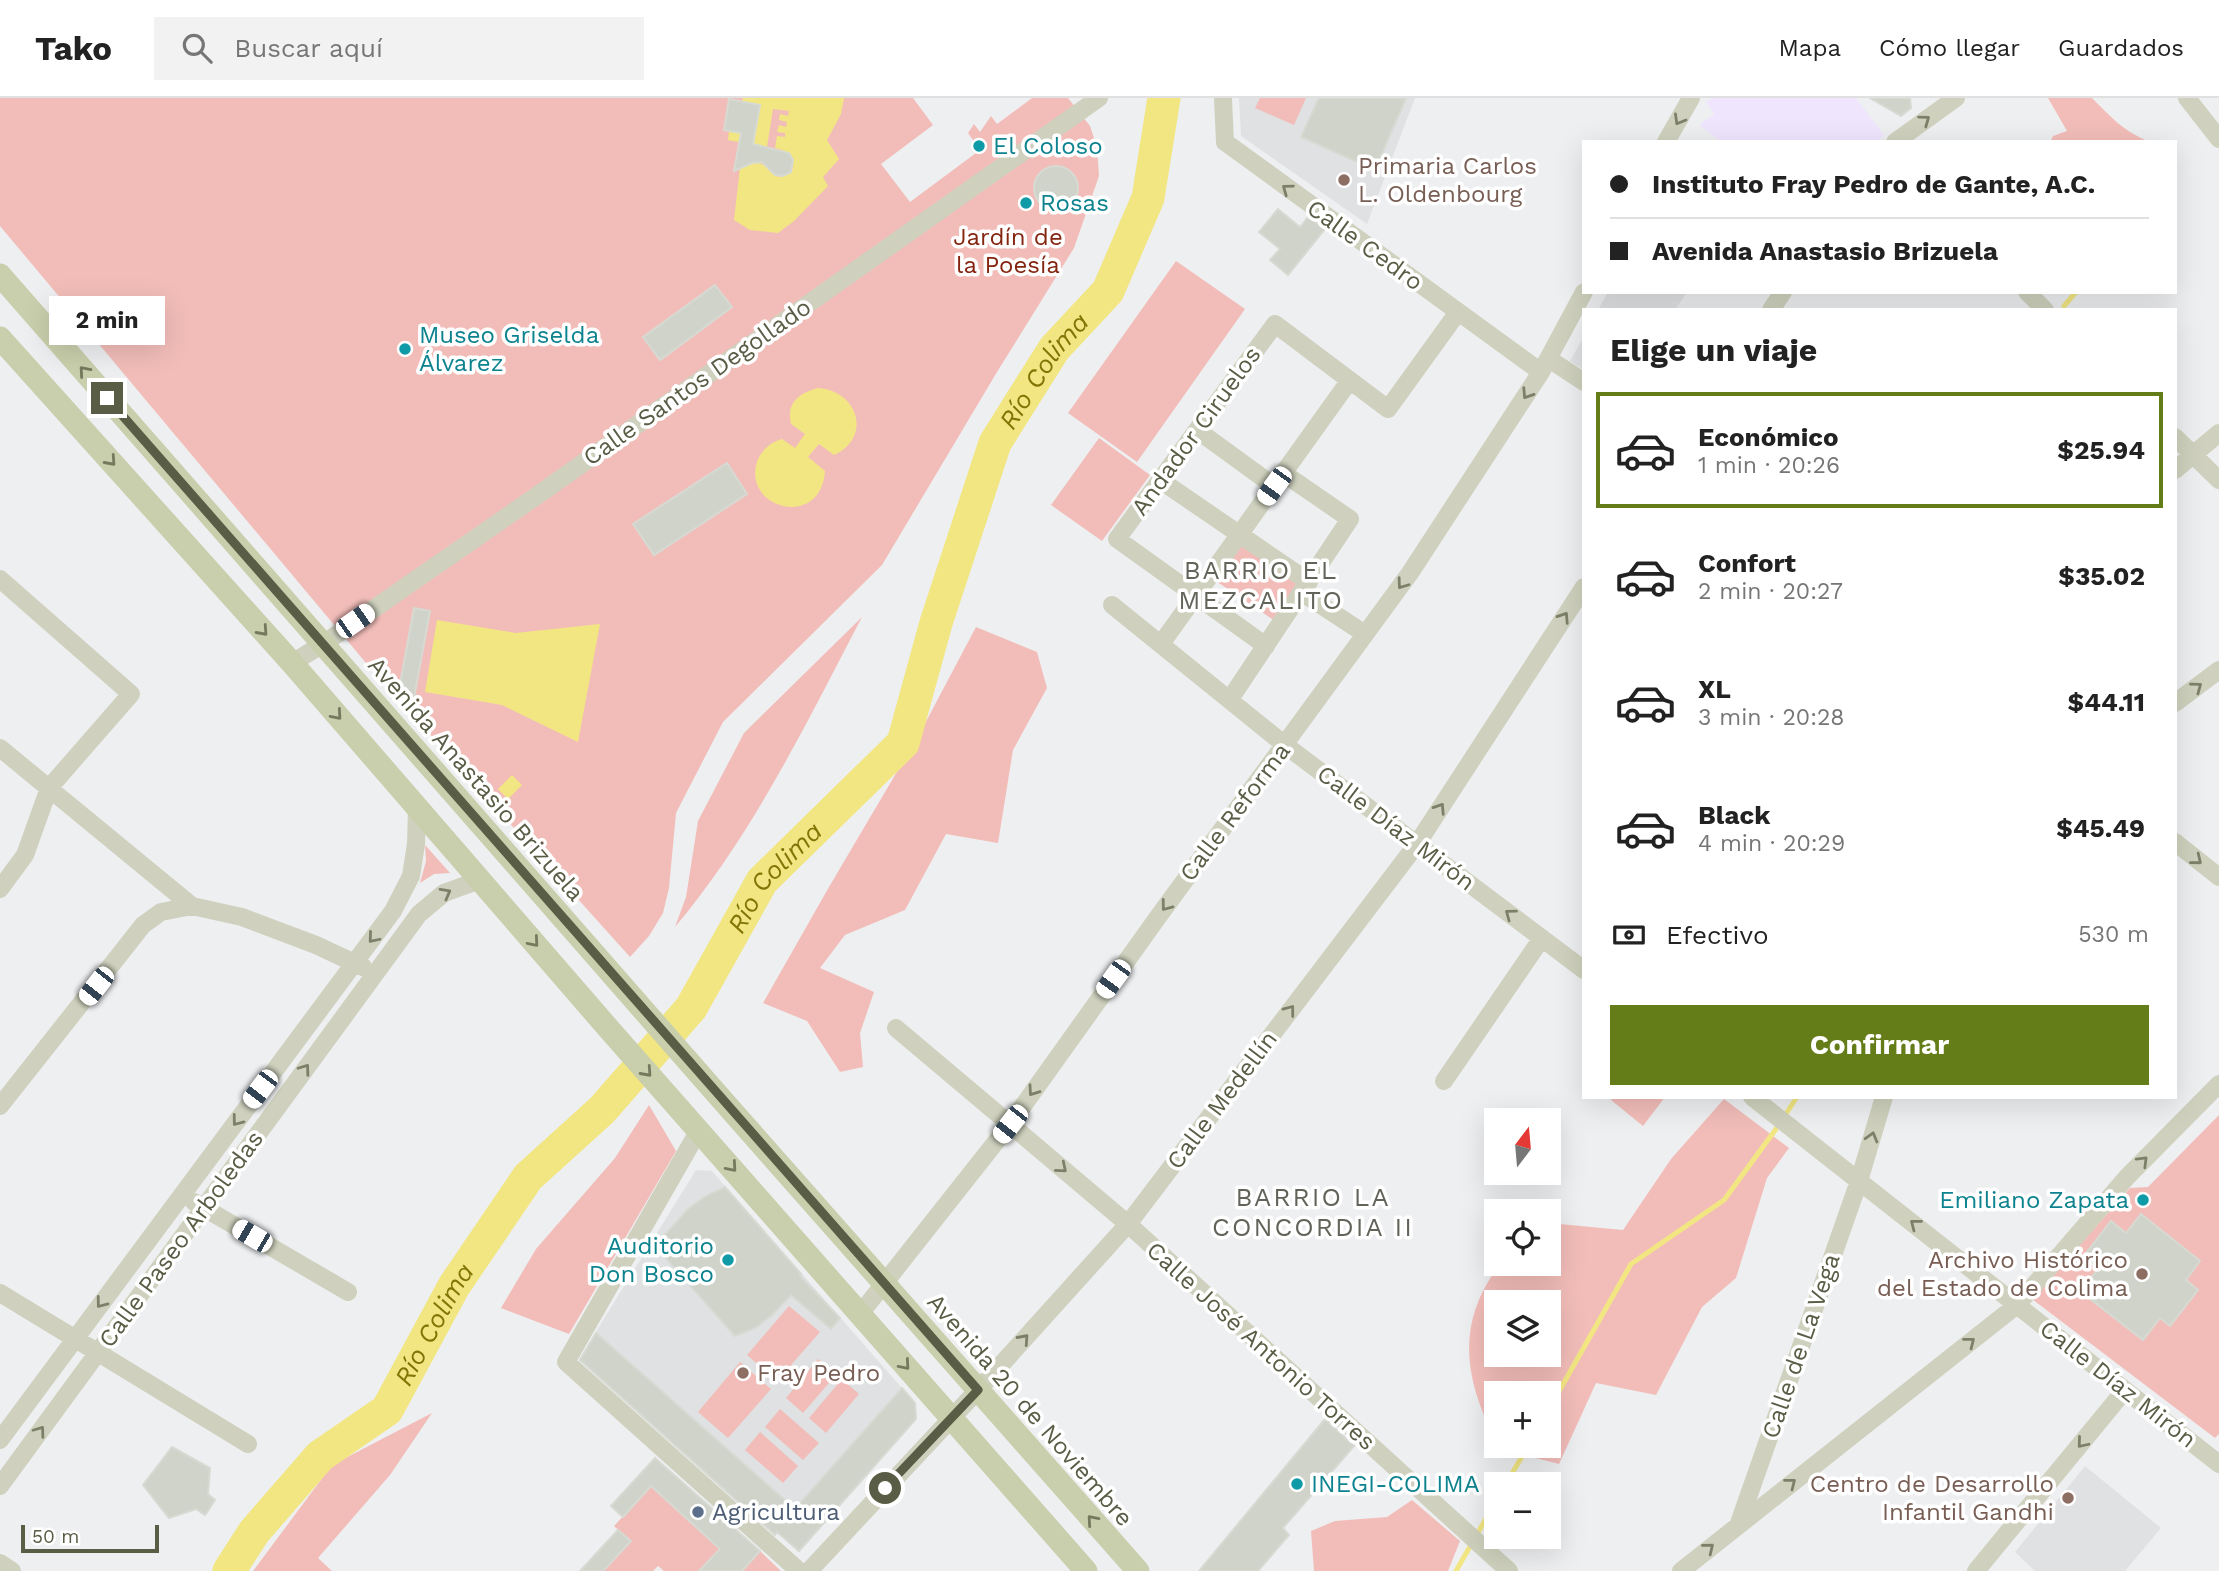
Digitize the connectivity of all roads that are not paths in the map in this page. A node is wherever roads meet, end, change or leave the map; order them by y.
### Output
1 (1099, 98) edge
2 (1223, 98) edge
3 (1691, 98) edge
4 (1956, 98) edge
5 (2187, 98) edge
6 (2219, 139) edge
7 (1668, 140) edge
8 (1898, 140) edge
9 (0, 275) edge
10 (1583, 294) edge
11 (2029, 294) edge
12 (2043, 308) edge
13 (1458, 312) junction
14 (0, 338) edge
15 (1545, 365) junction
16 (1350, 380) junction
17 (1582, 381) edge
18 (1197, 430) junction
19 (2219, 433) edge
20 (2177, 439) edge
21 (2193, 454) junction
22 (2177, 468) edge
23 (1160, 480) junction
24 (1278, 480) junction
25 (2219, 480) edge
26 (1239, 534) junction
27 (0, 579) edge
28 (1305, 587) junction
29 (1582, 590) edge
30 (1195, 595) junction
31 (1112, 605) dead end
32 (1365, 635) junction
33 (323, 644) junction
34 (1161, 644) junction
35 (1266, 646) junction
36 (292, 663) junction
37 (2219, 670) edge
38 (1230, 699) junction
39 (2177, 702) edge
40 (1285, 745) junction
41 (0, 748) edge
42 (49, 788) junction
43 (417, 808) junction
44 (1417, 844) junction
45 (2177, 844) edge
46 (2219, 877) edge
47 (480, 880) junction
48 (0, 889) edge
49 (192, 906) junction
50 (1542, 938) junction
51 (354, 963) junction
52 (1582, 968) edge
53 (376, 973) junction
54 (896, 1028) dead end
55 (1444, 1081) dead end
56 (2219, 1084) edge
57 (1755, 1099) edge
58 (1883, 1099) edge
59 (0, 1106) edge
60 (693, 1123) junction
61 (1010, 1124) junction
62 (217, 1148) junction
63 (237, 1162) junction
64 (1859, 1181) junction
65 (182, 1195) junction
66 (204, 1208) junction
67 (1128, 1224) junction
68 (884, 1283) junction
69 (348, 1292) dead end
70 (0, 1293) edge
71 (2017, 1305) junction
72 (860, 1314) junction
73 (75, 1339) junction
74 (98, 1352) junction
75 (978, 1390) junction
76 (2125, 1390) junction
77 (951, 1417) junction
78 (0, 1440) edge
79 (248, 1444) dead end
80 (2219, 1464) edge
81 (0, 1486) edge
82 (1738, 1526) junction
83 (0, 1563) edge
84 (12, 1571) edge
85 (799, 1571) edge
86 (809, 1571) edge
87 (1086, 1571) edge
88 (1138, 1571) edge
89 (1509, 1571) edge
90 (1681, 1571) edge
91 (1976, 1571) edge

1 - 33 street, Calle Santos Degollado
13 -> 2 street, Calle Cedro
3 -> 7 street
8 -> 4 street
5 - 6 street
33 -> 9 main road, Avenida Anastasio Brizuela
10 - 15 street, Calle Reforma
11 - 12 street
13 - 15 street, Calle Cedro
13 - 16 street
14 -> 36 main road
15 - 17 street, Calle Cedro
15 -> 32 street, Calle Reforma
16 - 18 street, Andador Ciruelos
16 - 24 street
18 - 23 street, Andador Ciruelos
18 - 24 street
19 - 21 street
20 - 21 street
21 - 22 street
21 - 25 street
23 - 26 street
23 - 30 street, Andador Ciruelos
24 - 26 street
24 - 28 street
26 - 28 street
26 - 30 street
27 - 42 street
28 - 32 street
28 - 35 street
44 -> 29 street, Calle Medellín
30 - 34 street
30 - 35 street
31 - 34 street, Calle Díaz Mirón
32 - 40 street, Calle Reforma
33 - 36 street, Calle Santos Degollado
33 - 68 main road, Avenida Anastasio Brizuela
34 - 38 street, Calle Díaz Mirón
35 - 38 street
36 -> 43 main road
39 -> 37 street
38 - 40 street, Calle Díaz Mirón
40 - 44 street, Calle Díaz Mirón
40 -> 61 street, Calle Reforma
41 - 42 street
42 - 48 street
42 - 49 street
43 - 47 main road
43 -> 51 street, Calle Paseo Arboledas
50 -> 44 street, Calle Díaz Mirón
67 -> 44 street, Calle Medellín
45 -> 46 street
53 -> 47 street, Calle Paseo Arboledas
47 -> 60 main road
49 - 51 street
49 - 59 street
50 - 52 street, Calle Díaz Mirón
50 - 55 street
51 - 53 street
51 -> 62 street, Calle Paseo Arboledas
63 -> 53 street, Calle Paseo Arboledas
54 - 61 street, Calle José Antonio Torres
71 -> 56 street
57 - 64 street, Calle Díaz Mirón
64 -> 58 street, Calle de La Vega
60 -> 72 main road
60 - 85 street
61 -> 67 street, Calle José Antonio Torres
61 - 68 street, Calle Reforma
62 - 63 street
62 - 65 street, Calle Paseo Arboledas
63 - 66 street, Calle Paseo Arboledas
71 -> 64 street, Calle Díaz Mirón
64 - 82 street, Calle de La Vega
65 - 66 street
65 -> 73 street, Calle Paseo Arboledas
66 - 69 street
66 - 74 street, Calle Paseo Arboledas
75 -> 67 street, Calle Medellín
67 - 89 street, Calle José Antonio Torres
68 - 72 street, Calle Reforma
68 - 75 main road, Avenida 20 de Noviembre
70 - 73 street
71 - 76 street, Calle Díaz Mirón
82 -> 71 street
72 -> 77 main road
73 - 74 street
73 - 78 street, Calle Paseo Arboledas
74 - 79 street
81 -> 74 street, Calle Paseo Arboledas
75 - 77 street, Calle Medellín
88 -> 75 main road, Avenida 20 de Noviembre
76 - 80 street, Calle Díaz Mirón
76 -> 91 street
77 - 86 street, Calle Medellín
77 - 87 main road
90 -> 82 street
83 - 84 street

